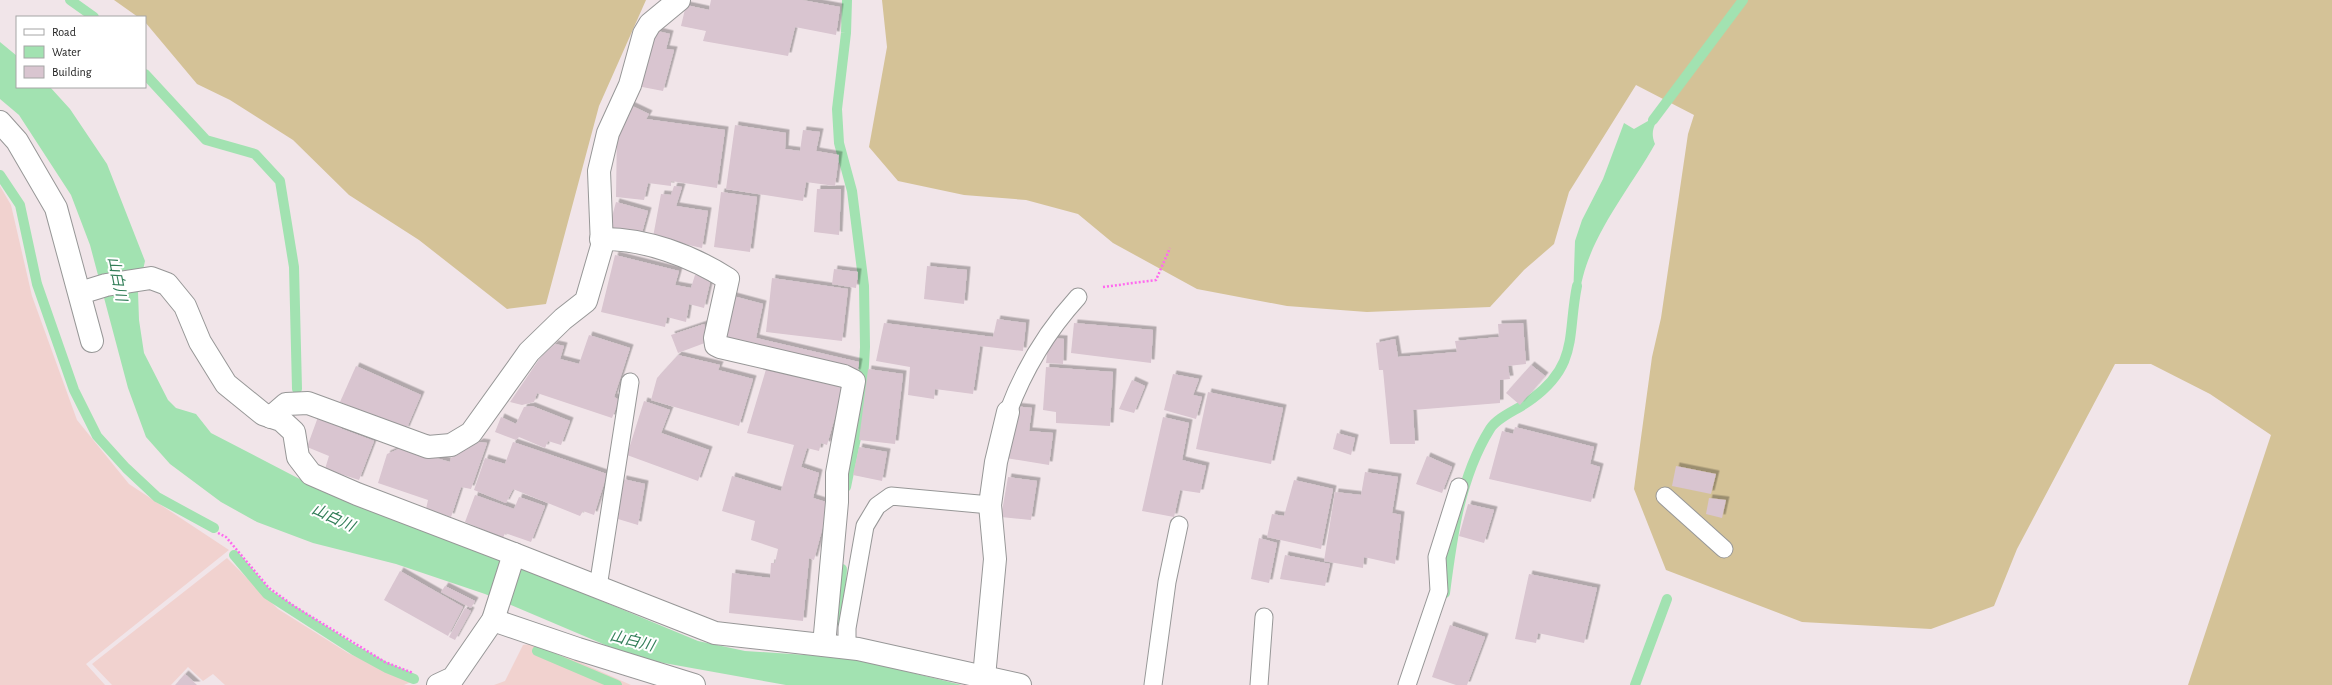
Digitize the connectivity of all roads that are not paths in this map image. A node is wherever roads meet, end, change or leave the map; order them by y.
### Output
1 (679, 0) edge
2 (0, 122) edge
3 (601, 239) junction
4 (80, 293) junction
5 (1078, 297) road end
6 (92, 341) dead end
7 (630, 382) dead end
8 (1008, 412) joint
9 (271, 417) junction
10 (1459, 487) dead end
11 (1665, 496) dead end
12 (990, 505) junction
13 (1179, 525) dead end
14 (1724, 549) dead end
15 (514, 554) junction
16 (598, 587) junction
17 (1264, 617) dead end
18 (493, 620) junction
19 (824, 645) junction
20 (847, 648) junction
21 (984, 677) junction
22 (429, 680) edge
23 (694, 685) edge
24 (1020, 685) edge
25 (1153, 685) edge
26 (1259, 685) edge
27 (1407, 685) edge

1 - 3 street
2 - 4 street
3 - 9 street
3 - 19 street
4 - 6 street
4 - 9 street
5 - 8 lane
7 - 16 lane
8 - 12 street
9 - 15 street
10 - 27 lane
11 - 14 lane
12 - 20 lane
12 - 21 street
13 - 25 lane
15 - 16 street
15 - 18 street
16 - 19 street
17 - 26 lane
18 - 22 street
18 - 23 street
19 - 20 street
20 - 21 street
21 - 24 street

